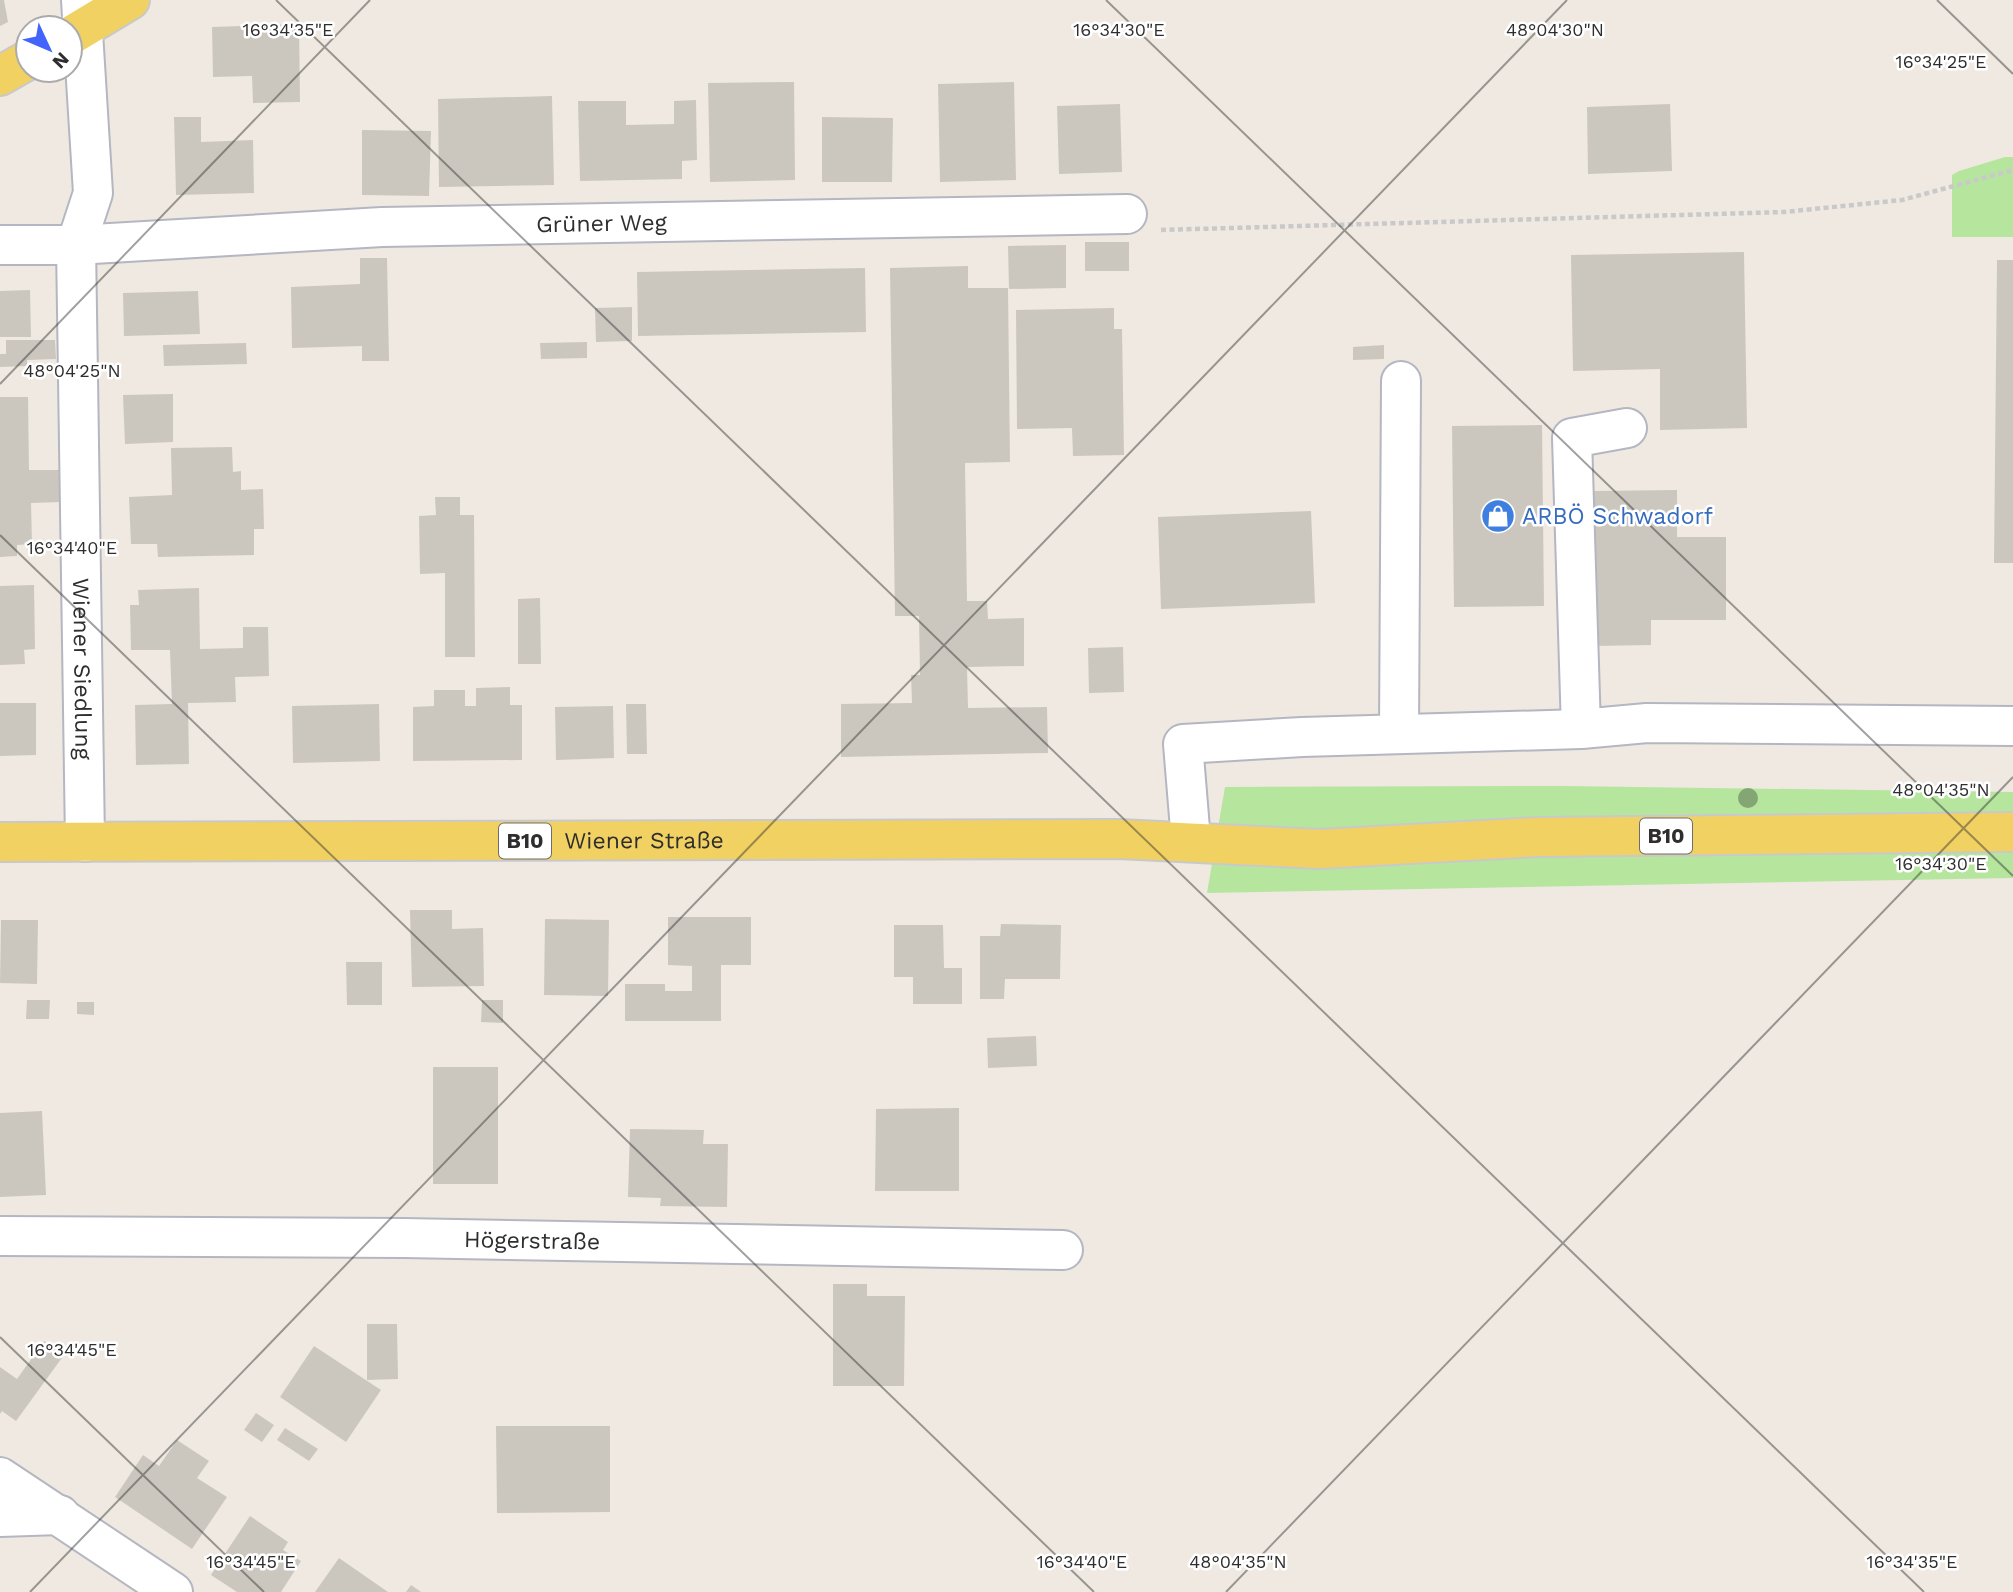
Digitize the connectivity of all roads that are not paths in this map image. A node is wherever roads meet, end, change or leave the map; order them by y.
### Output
1 (130, 0) edge
2 (84, 19) edge
3 (83, 84) edge
4 (1127, 214) road end
5 (0, 245) edge
6 (76, 245) junction
7 (1401, 381) dead end
8 (1627, 428) dead end
9 (2013, 726) edge
10 (1581, 729) junction
11 (1399, 734) junction
12 (2013, 832) edge
13 (1191, 841) junction
14 (0, 842) edge
15 (85, 842) junction
16 (0, 1236) edge
17 (1063, 1250) dead end
18 (0, 1477) edge
19 (60, 1515) junction
20 (0, 1517) edge
21 (173, 1592) edge

1 - 2 main road
3 - 6 street, Wiener Siedlung
4 - 6 street, Grüner Weg
5 - 6 street
6 - 15 street, Wiener Siedlung
7 - 11 street
8 - 10 street
9 - 10 street
10 - 11 street
11 - 13 street
12 - 13 main road, B10
13 - 15 main road, Wiener Straße / B10
14 - 15 main road, Wiener Straße / B10
16 - 17 street, Högerstraße
18 - 19 street
19 - 20 street
19 - 21 street

